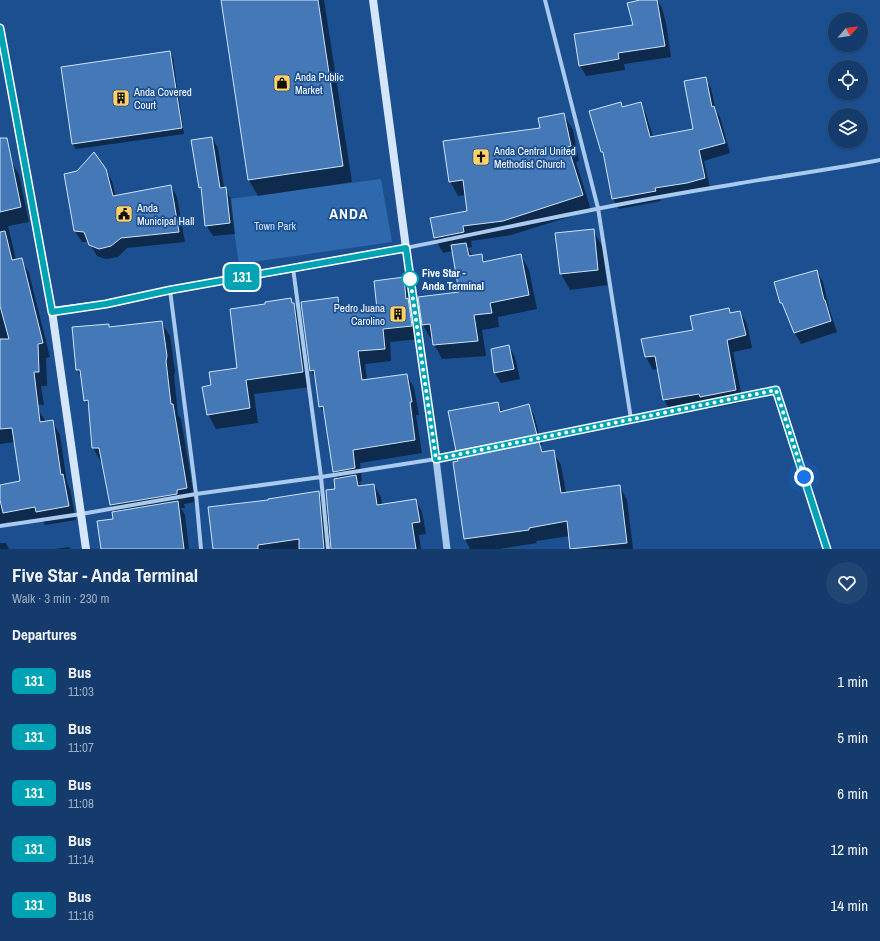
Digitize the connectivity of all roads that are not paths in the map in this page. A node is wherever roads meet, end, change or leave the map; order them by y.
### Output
1 (373, 0) edge
2 (545, 0) edge
3 (0, 28) edge
4 (880, 160) edge
5 (598, 208) junction
6 (406, 248) junction
7 (293, 268) junction
8 (170, 290) junction
9 (52, 312) junction
10 (631, 419) junction
11 (436, 459) junction
12 (321, 477) junction
13 (196, 494) junction
14 (81, 514) junction
15 (0, 526) edge
16 (86, 549) edge
17 (201, 549) edge
18 (328, 549) edge
19 (447, 549) edge
20 (827, 549) edge

1 - 6 main road
2 - 5 street
3 - 9 street
4 - 5 street
5 - 6 street
5 - 10 street
6 - 7 main road
6 - 11 street
7 - 8 main road
7 - 12 street
8 - 9 main road
8 - 13 street
9 - 14 main road
10 - 11 street
10 - 20 street
11 - 12 street
11 - 19 street
12 - 13 street
12 - 18 street
13 - 14 street
13 - 17 street
14 - 15 street
14 - 16 main road

